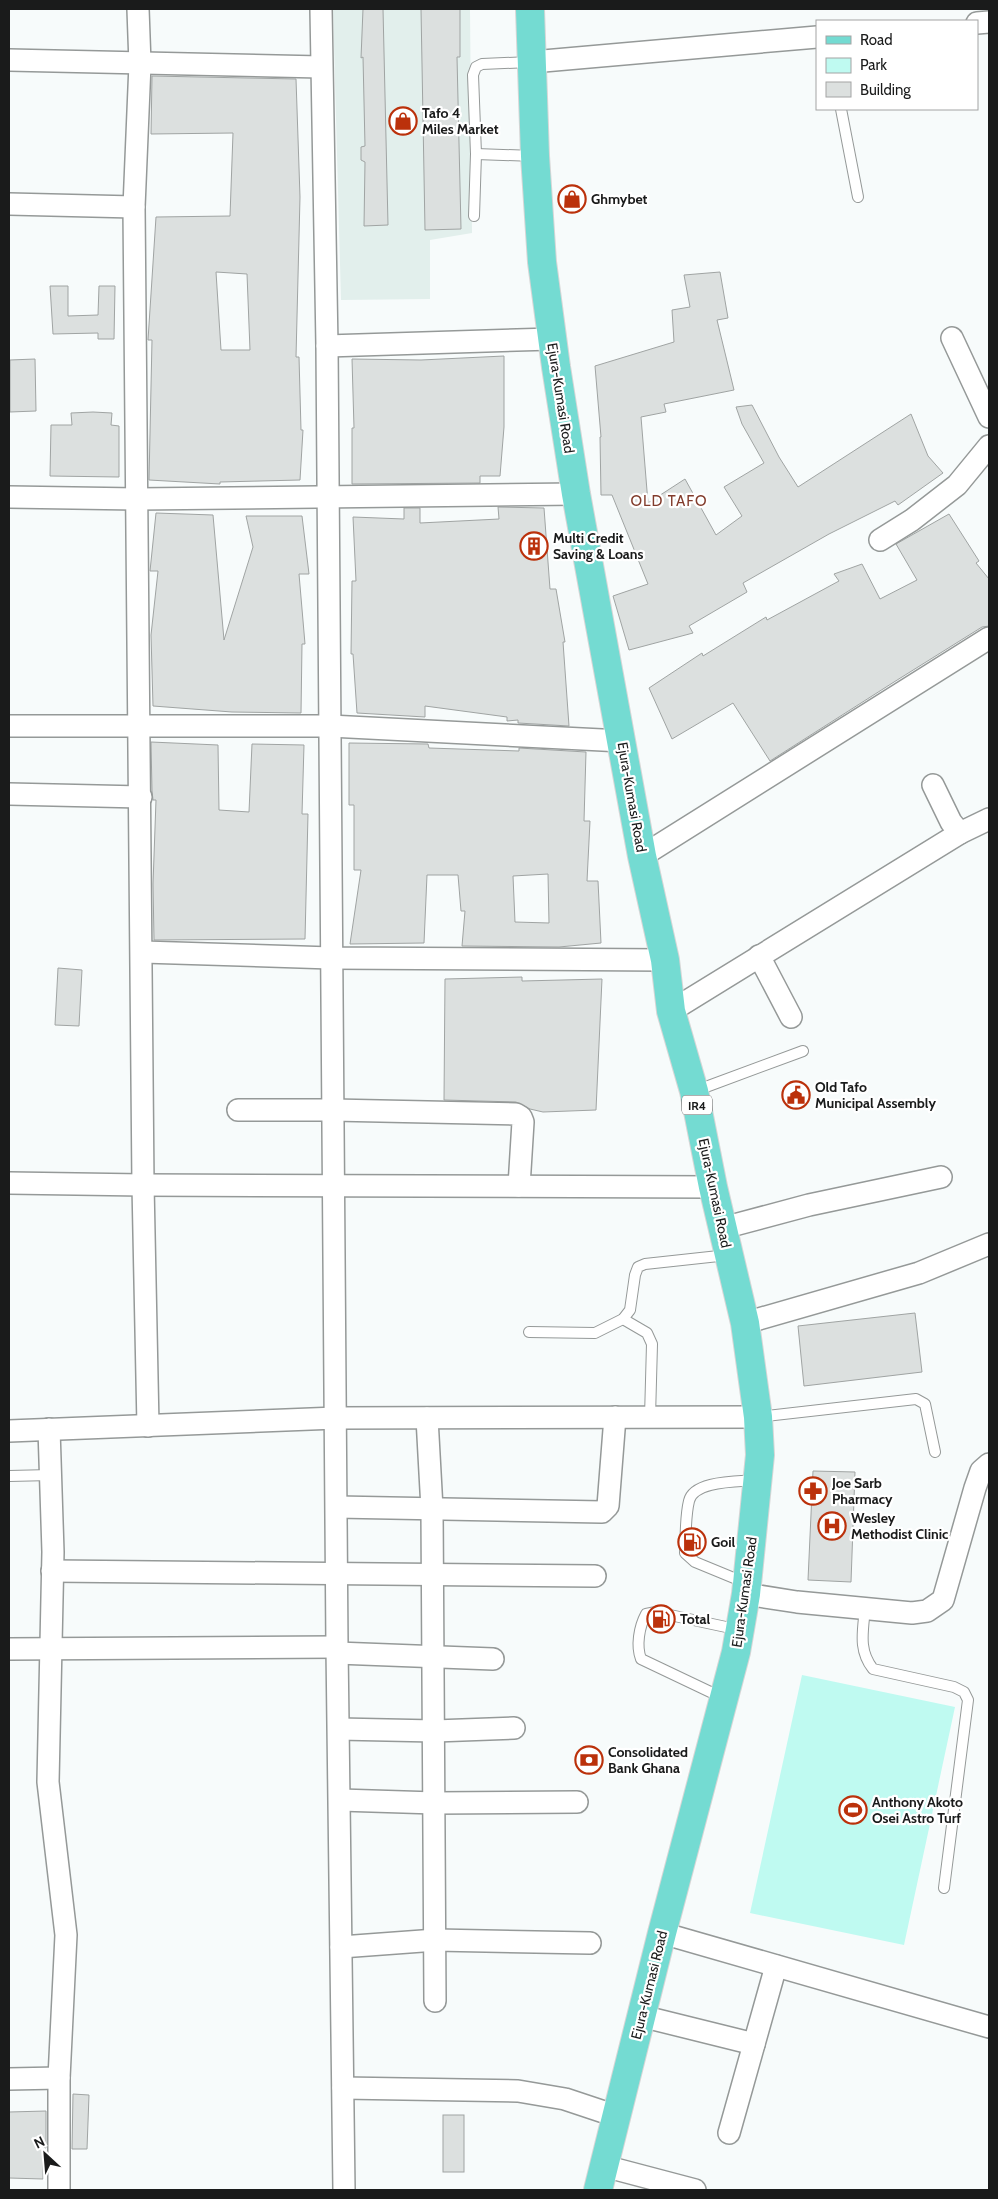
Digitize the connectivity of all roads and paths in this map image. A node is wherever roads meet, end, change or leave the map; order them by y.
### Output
1 (138, 9) edge
2 (321, 9) edge
3 (530, 9) edge
4 (816, 37) edge
5 (9, 60) edge
6 (532, 62) junction
7 (140, 64) junction
8 (321, 67) junction
9 (841, 110) edge
10 (476, 154) junction
11 (534, 156) junction
12 (858, 197) dead end
13 (9, 204) edge
14 (134, 207) junction
15 (474, 216) dead end
16 (952, 338) dead end
17 (552, 339) junction
18 (327, 346) junction
19 (989, 417) edge
20 (989, 446) edge
21 (576, 494) junction
22 (9, 497) edge
23 (328, 497) junction
24 (137, 499) junction
25 (880, 540) dead end
26 (989, 638) edge
27 (140, 724) junction
28 (9, 726) edge
29 (330, 726) junction
30 (622, 741) junction
31 (933, 785) dead end
32 (9, 794) edge
33 (141, 797) junction
34 (989, 819) edge
35 (960, 833) junction
36 (642, 856) junction
37 (143, 952) junction
38 (759, 956) junction
39 (331, 958) junction
40 (665, 960) junction
41 (671, 1011) junction
42 (791, 1017) dead end
43 (803, 1051) dead end
44 (694, 1091) junction
45 (238, 1110) dead end
46 (333, 1110) junction
47 (940, 1177) dead end
48 (9, 1183) edge
49 (333, 1185) junction
50 (143, 1186) junction
51 (519, 1186) junction
52 (713, 1187) junction
53 (723, 1228) junction
54 (989, 1244) edge
55 (729, 1255) junction
56 (623, 1319) junction
57 (745, 1323) junction
58 (529, 1332) dead end
59 (615, 1417) junction
60 (758, 1417) junction
61 (336, 1418) junction
62 (427, 1418) junction
63 (650, 1418) junction
64 (148, 1426) junction
65 (50, 1430) junction
66 (9, 1431) edge
67 (935, 1452) dead end
68 (989, 1464) edge
69 (51, 1475) junction
70 (9, 1476) edge
71 (759, 1480) junction
72 (337, 1507) junction
73 (432, 1508) junction
74 (52, 1571) junction
75 (336, 1575) junction
76 (433, 1576) junction
77 (595, 1576) dead end
78 (747, 1588) junction
79 (865, 1608) junction
80 (740, 1630) junction
81 (9, 1649) edge
82 (50, 1650) junction
83 (337, 1650) junction
84 (434, 1655) junction
85 (493, 1659) dead end
86 (724, 1699) junction
87 (514, 1728) dead end
88 (339, 1729) junction
89 (435, 1731) junction
90 (340, 1800) junction
91 (577, 1802) dead end
92 (435, 1803) junction
93 (944, 1888) dead end
94 (662, 1933) junction
95 (436, 1940) junction
96 (590, 1943) dead end
97 (341, 1947) junction
98 (776, 1966) junction
99 (435, 2001) dead end
100 (641, 2016) junction
101 (989, 2026) edge
102 (754, 2044) junction
103 (9, 2078) edge
104 (59, 2078) junction
105 (343, 2088) junction
106 (616, 2116) junction
107 (728, 2133) dead end
108 (601, 2178) edge
109 (60, 2190) edge
110 (344, 2190) edge
111 (695, 2190) edge

1 - 7 street
2 - 8 street
3 - 6 main road, Ejura-Kumasi Road / IR4
4 - 6 street
5 - 7 street
6 - 10 lane
6 - 11 main road, Ejura-Kumasi Road / IR4
7 - 8 street
7 - 14 street
8 - 18 street
9 - 12 lane
10 - 11 lane
10 - 15 lane
11 - 17 main road, Ejura-Kumasi Road / IR4
13 - 14 street
14 - 24 street
16 - 19 street
17 - 18 street
17 - 21 main road, Ejura-Kumasi Road / IR4
18 - 23 street
20 - 25 street
21 - 23 street
21 - 30 main road, Ejura-Kumasi Road / IR4
22 - 24 street
23 - 24 street
23 - 29 street
24 - 27 street
26 - 36 street
27 - 28 street
27 - 29 street
27 - 33 street
29 - 30 street
29 - 39 street
30 - 36 main road, Ejura-Kumasi Road / IR4
31 - 35 street
32 - 33 street
33 - 37 street
34 - 35 street
35 - 38 street
36 - 40 main road, Ejura-Kumasi Road / IR4
37 - 39 street
37 - 50 street
38 - 41 street
38 - 42 street
39 - 40 street
39 - 46 street
40 - 41 main road, Ejura-Kumasi Road / IR4
41 - 44 main road, Ejura-Kumasi Road / IR4
43 - 44 lane
44 - 52 main road, Ejura-Kumasi Road / IR4
45 - 46 street
46 - 49 street
46 - 51 street
47 - 53 street
48 - 50 street
49 - 50 street
49 - 51 street
49 - 61 street
50 - 64 street
51 - 52 street
52 - 53 main road, Ejura-Kumasi Road / IR4
53 - 55 main road, Ejura-Kumasi Road / IR4
54 - 57 street
55 - 56 lane
55 - 57 main road, Ejura-Kumasi Road / IR4
56 - 58 lane
56 - 63 lane
57 - 60 main road, Ejura-Kumasi Road / IR4
59 - 62 street
59 - 63 street
59 - 73 street
60 - 63 street
60 - 67 lane
60 - 71 main road, Ejura-Kumasi Road / IR4
61 - 62 street
61 - 64 street
61 - 72 street
62 - 73 street
64 - 65 street
65 - 66 street
65 - 69 street
68 - 79 street
69 - 70 lane
69 - 74 street
71 - 78 main road, Ejura-Kumasi Road / IR4
71 - 78 lane
72 - 73 street
72 - 75 street
73 - 76 street
74 - 75 street
74 - 82 street
75 - 76 street
75 - 83 street
76 - 77 street
76 - 84 street
78 - 79 street
78 - 80 main road, Ejura-Kumasi Road / IR4
79 - 93 lane
80 - 86 main road, Ejura-Kumasi Road / IR4
80 - 86 lane
81 - 82 street
82 - 83 street
82 - 104 street
83 - 84 street
83 - 88 street
84 - 85 street
84 - 89 street
86 - 94 main road, Ejura-Kumasi Road / IR4
87 - 89 street
88 - 89 street
88 - 90 street
89 - 92 street
90 - 92 street
90 - 97 street
91 - 92 street
92 - 95 street
94 - 98 street
94 - 100 main road, Ejura-Kumasi Road / IR4
95 - 96 street
95 - 97 street
95 - 99 street
97 - 105 street
98 - 101 street
98 - 102 street
100 - 102 street
100 - 106 main road, Ejura-Kumasi Road / IR4
102 - 107 street
103 - 104 street
104 - 109 street
105 - 106 street
105 - 110 street
106 - 108 main road, Ejura-Kumasi Road / IR4
108 - 111 street

